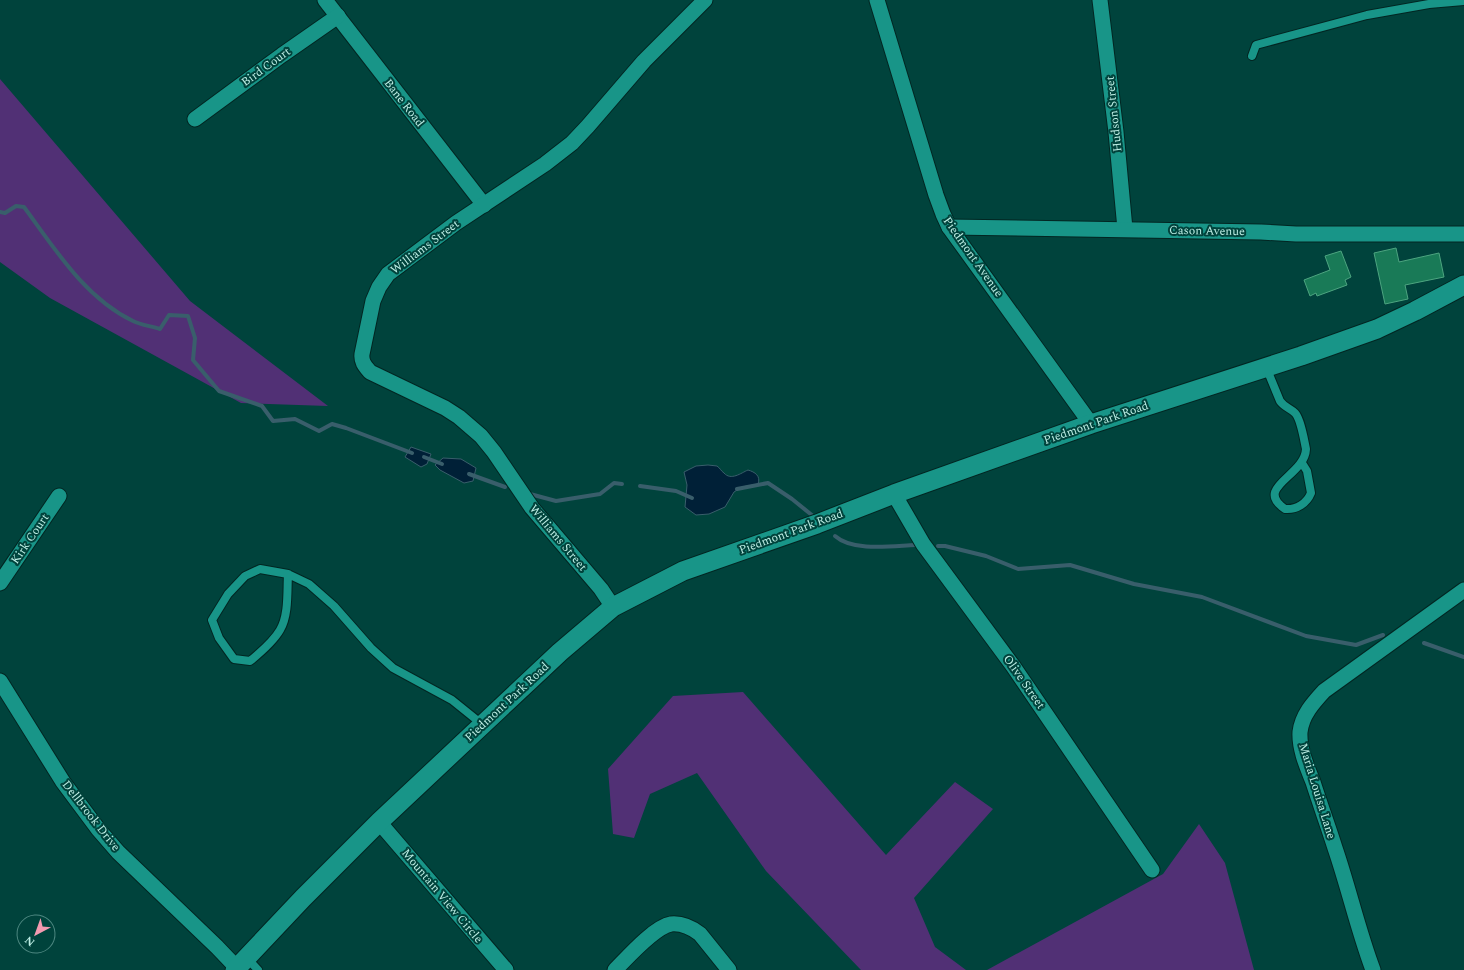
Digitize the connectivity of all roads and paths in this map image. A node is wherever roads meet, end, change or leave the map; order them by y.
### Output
1 (325, 0) edge
2 (705, 0) edge
3 (877, 0) edge
4 (1100, 0) edge
5 (1464, 1) edge
6 (338, 16) junction
7 (1252, 56) dead end
8 (195, 119) dead end
9 (484, 205) junction
10 (949, 227) junction
11 (1125, 229) junction
12 (1464, 234) edge
13 (1464, 285) edge
14 (1266, 367) junction
15 (1091, 424) junction
16 (1302, 463) junction
17 (894, 494) junction
18 (59, 496) dead end
19 (288, 574) junction
20 (0, 583) edge
21 (1464, 590) edge
22 (612, 606) junction
23 (0, 681) edge
24 (483, 724) junction
25 (379, 822) junction
26 (1152, 870) dead end
27 (244, 966) edge
28 (506, 970) edge
29 (615, 970) edge
30 (729, 970) edge
31 (1373, 970) edge

1 - 6 street, Bane Road
2 - 9 street, Williams Street
3 - 10 street, Piedmont Avenue
4 - 11 street, Hudson Street
5 - 7 lane
6 - 8 street, Bird Court
6 - 9 street, Bane Road
9 - 22 street, Williams Street
10 - 11 street, Cason Avenue
10 - 15 street, Piedmont Avenue
11 - 12 street, Cason Avenue
13 - 14 street, Piedmont Park Road
14 - 15 street, Piedmont Park Road
14 - 16 lane
15 - 17 street, Piedmont Park Road
16 - 16 lane
17 - 22 street, Piedmont Park Road
17 - 26 street, Olive Street
18 - 20 street, Kirk Court
19 - 19 lane
19 - 24 lane
21 - 31 street, Maria Louisa Lane
22 - 24 street, Piedmont Park Road
23 - 27 street, Dellbrook Drive
24 - 25 street, Piedmont Park Road
25 - 27 street, Piedmont Park Road
25 - 28 street, Mountain View Circle
29 - 30 street

